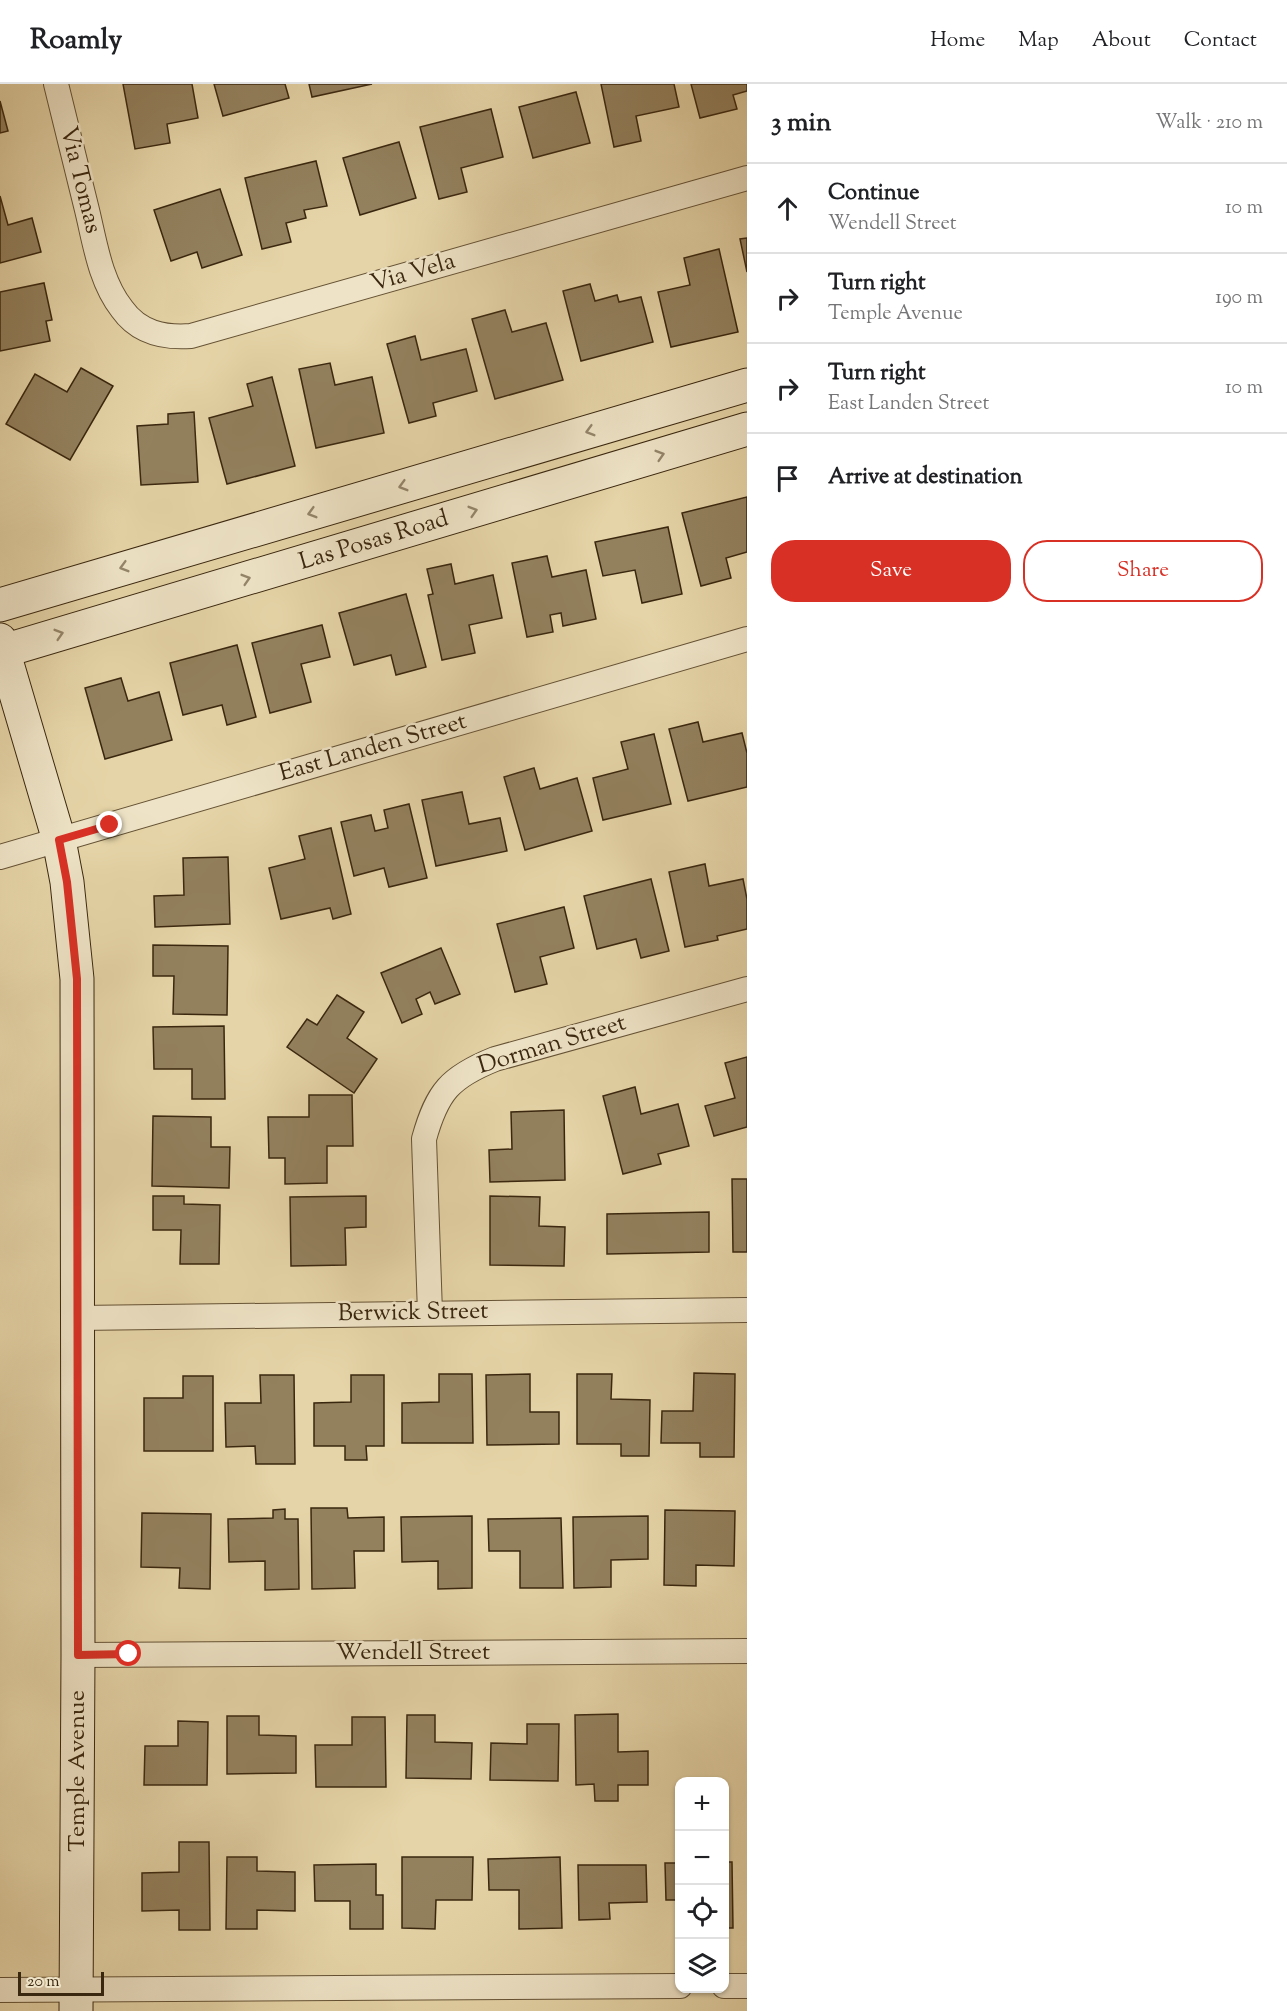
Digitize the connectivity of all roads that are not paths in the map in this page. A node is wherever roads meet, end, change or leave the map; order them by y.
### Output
1 (56, 84) edge
2 (747, 178) edge
3 (103, 276) joint
4 (747, 385) edge
5 (747, 429) edge
6 (0, 605) edge
7 (747, 639) edge
8 (1, 648) edge
9 (59, 840) junction
10 (0, 857) edge
11 (747, 989) edge
12 (747, 1310) edge
13 (430, 1313) junction
14 (78, 1317) junction
15 (747, 1651) edge
16 (78, 1655) junction
17 (675, 1986) edge
18 (729, 1986) edge
19 (747, 1986) edge
20 (0, 1990) edge
21 (76, 2000) edge

1 - 3 street, Via Tomas
2 - 3 street, Via Vela
4 -> 6 main road, Las Posas Road
8 -> 5 main road, Las Posas Road
7 - 9 street, East Landen Street
8 - 9 main road, Temple Avenue
9 - 10 street, East Landen Street
9 - 14 main road, Temple Avenue
11 - 13 street, Dorman Street
12 - 13 street, Berwick Street
13 - 14 street, Berwick Street
14 - 16 main road, Temple Avenue
15 - 16 street, Wendell Street
16 - 21 main road, Temple Avenue
17 - 21 street
18 - 19 street
20 - 21 street

